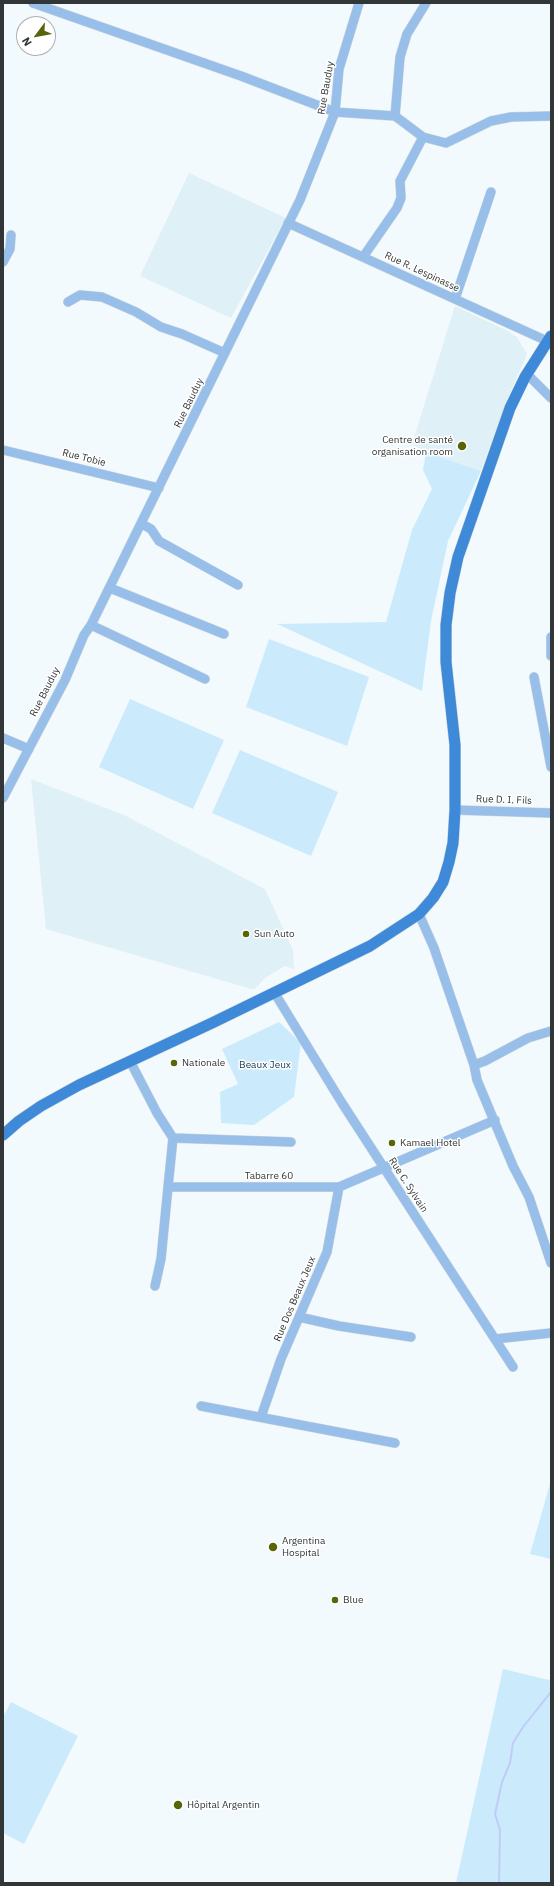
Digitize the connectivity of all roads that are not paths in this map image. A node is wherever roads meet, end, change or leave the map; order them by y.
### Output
1 (32, 3) edge
2 (359, 3) edge
3 (426, 3) edge
4 (335, 112) junction
5 (395, 116) junction
6 (551, 116) edge
7 (423, 137) junction
8 (491, 192) dead end
9 (288, 223) junction
10 (11, 235) dead end
11 (363, 257) junction
12 (3, 262) edge
13 (455, 299) junction
14 (68, 302) dead end
15 (549, 339) edge
16 (225, 353) junction
17 (527, 374) junction
18 (551, 398) edge
19 (3, 450) edge
20 (159, 488) junction
21 (142, 524) junction
22 (238, 585) dead end
23 (110, 588) junction
24 (91, 625) junction
25 (224, 634) dead end
26 (551, 637) edge
27 (551, 656) edge
28 (534, 677) dead end
29 (204, 679) dead end
30 (3, 738) edge
31 (29, 749) junction
32 (551, 767) edge
33 (3, 798) edge
34 (456, 810) junction
35 (551, 813) edge
36 (419, 914) junction
37 (274, 992) junction
38 (551, 1032) edge
39 (130, 1061) junction
40 (474, 1064) junction
41 (495, 1120) junction
42 (3, 1135) edge
43 (173, 1138) junction
44 (291, 1142) dead end
45 (384, 1168) junction
46 (168, 1187) junction
47 (339, 1187) junction
48 (551, 1263) edge
49 (155, 1286) dead end
50 (299, 1318) junction
51 (551, 1333) edge
52 (411, 1337) dead end
53 (495, 1339) junction
54 (513, 1367) dead end
55 (201, 1406) dead end
56 (261, 1418) junction
57 (395, 1442) dead end

1 - 4 street
2 - 4 street, Rue Bauduy
3 - 5 street
4 - 5 street
4 - 9 street, Rue Bauduy
5 - 7 street
6 - 7 street
7 - 11 street
8 - 13 street
9 - 11 street, Rue R. Lespinasse
9 - 16 street, Rue Bauduy
10 - 12 street
11 - 13 street, Rue R. Lespinasse
13 - 15 street, Rue R. Lespinasse
14 - 16 street
15 - 17 main road
16 - 20 street, Rue Bauduy
17 - 18 street
17 - 34 main road
19 - 20 street, Rue Tobie
20 - 21 street, Rue Bauduy
21 - 22 street
21 - 23 street, Rue Bauduy
23 - 24 street, Rue Bauduy
23 - 25 street
24 - 29 street
24 - 31 street, Rue Bauduy
26 - 27 street
28 - 32 street
30 - 31 street
31 - 33 street, Rue Bauduy
34 - 35 street, Rue D. I. Fils
34 - 36 main road
36 - 37 main road
36 - 40 street
37 - 39 main road
37 - 45 street, Rue C. Sylvain
38 - 40 street
39 - 42 main road
39 - 43 street
40 - 41 street
41 - 45 street, Tabarre 60
41 - 48 street
43 - 44 street
43 - 46 street
45 - 47 street, Tabarre 60
45 - 53 street, Rue C. Sylvain
46 - 47 street, Tabarre 60
46 - 49 street
47 - 50 street, Rue Dos Beaux Jeux
50 - 52 street
50 - 56 street, Rue Dos Beaux Jeux
51 - 53 street
53 - 54 street, Rue C. Sylvain
55 - 56 street
56 - 57 street

